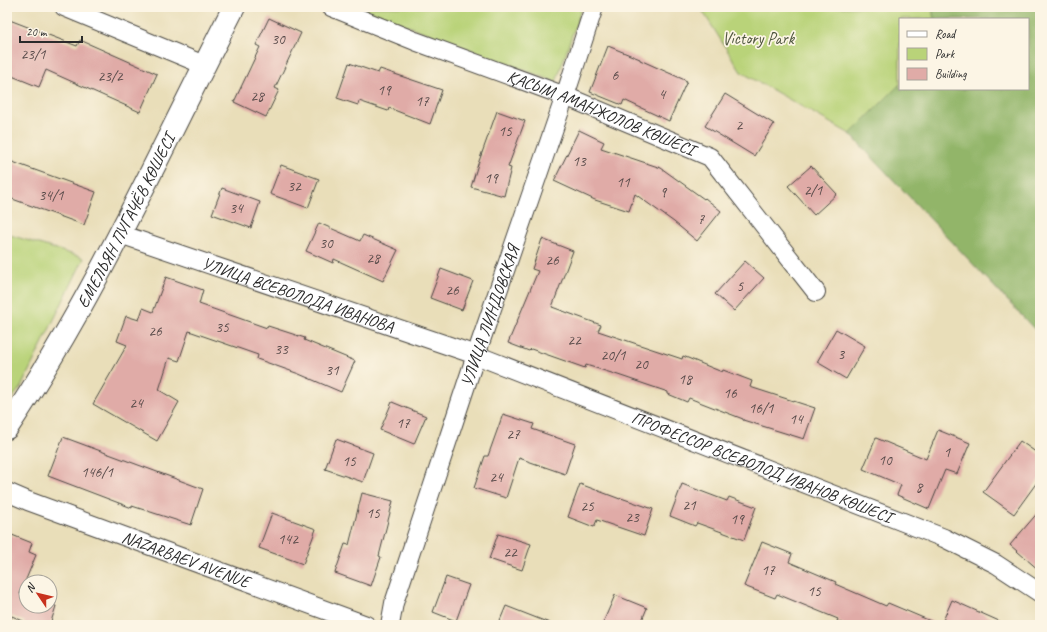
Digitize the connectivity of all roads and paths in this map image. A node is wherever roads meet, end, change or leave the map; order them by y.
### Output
1 (64, 7) edge
2 (234, 7) edge
3 (331, 7) edge
4 (594, 7) edge
5 (204, 65) junction
6 (565, 96) junction
7 (120, 234) junction
8 (816, 292) dead end
9 (476, 356) junction
10 (7, 428) edge
11 (7, 492) edge
12 (1040, 593) edge
13 (366, 625) edge
14 (390, 625) edge

1 - 5 street
2 - 5 street, ЕМЕЛЬЯН ПУГАЧЁВ КӨШЕСІ
3 - 6 street, ҚАСЫМ АМАНЖОЛОВ КӨШЕСІ
4 - 6 street, УЛИЦА ЛИНДОВСКАЯ
5 - 7 street, ЕМЕЛЬЯН ПУГАЧЁВ КӨШЕСІ
6 - 8 street, ҚАСЫМ АМАНЖОЛОВ КӨШЕСІ
6 - 9 street, УЛИЦА ЛИНДОВСКАЯ
7 - 9 street, УЛИЦА ВСЕВОЛОДА ИВАНОВА
7 - 10 street, ЕМЕЛЬЯН ПУГАЧЁВ КӨШЕСІ
9 - 12 street, ПРОФЕССОР ВСЕВОЛОД ИВАНОВ КӨШЕСІ
9 - 14 street, УЛИЦА ЛИНДОВСКАЯ
11 - 13 street, NAZARBAEV AVENUE

